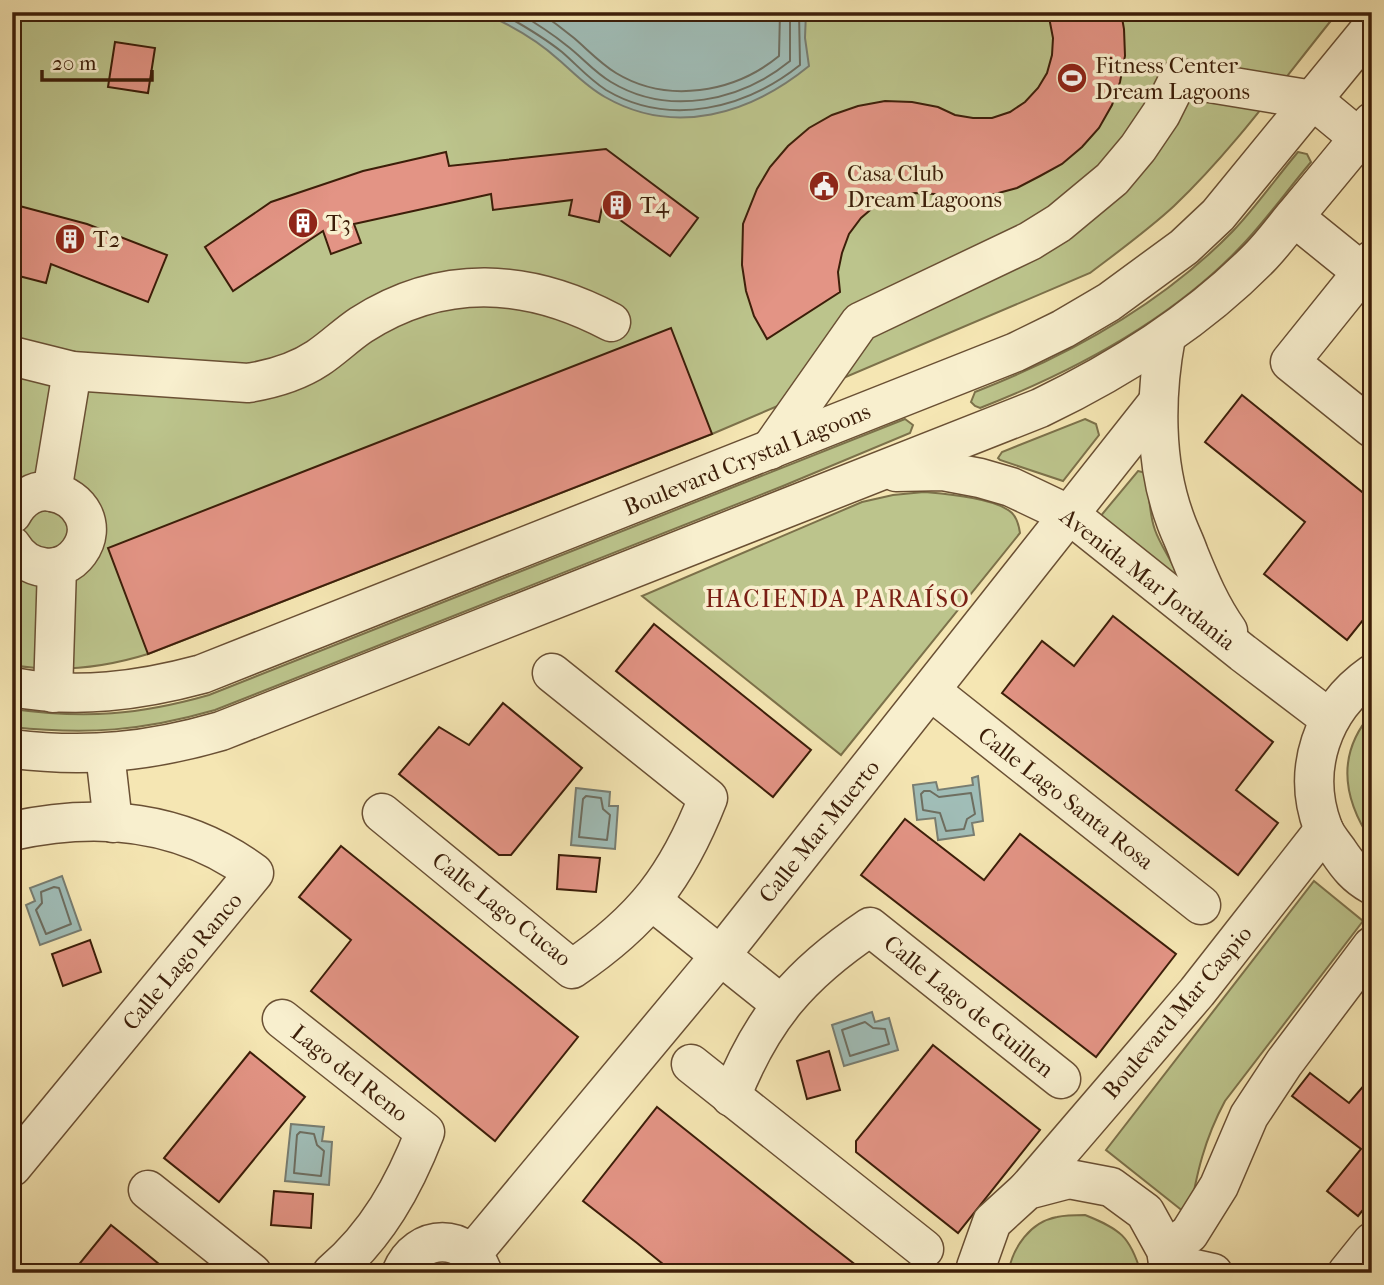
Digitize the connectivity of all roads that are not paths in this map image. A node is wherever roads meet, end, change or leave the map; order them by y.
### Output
1 (1372, 27) edge
2 (1313, 100) junction
3 (1366, 130) edge
4 (1294, 217) junction
5 (1367, 266) edge
6 (611, 322) dead end
7 (1166, 337) junction
8 (12, 356) edge
9 (72, 371) junction
10 (930, 386) junction
11 (1158, 402) junction
12 (1372, 428) edge
13 (951, 442) junction
14 (769, 450) junction
15 (867, 475) junction
16 (52, 492) junction
17 (12, 514) edge
18 (1070, 515) junction
19 (15, 561) edge
20 (57, 567) junction
21 (1243, 653) junction
22 (552, 673) dead end
23 (1372, 674) edge
24 (12, 687) edge
25 (931, 691) junction
26 (53, 692) junction
27 (1329, 719) junction
28 (12, 749) edge
29 (105, 753) junction
30 (382, 813) dead end
31 (113, 823) junction
32 (12, 831) edge
33 (1324, 831) junction
34 (1372, 885) edge
35 (652, 901) junction
36 (1201, 905) dead end
37 (1372, 946) edge
38 (720, 956) junction
39 (781, 1004) junction
40 (282, 1019) dead end
41 (691, 1064) dead end
42 (1061, 1079) dead end
43 (731, 1097) junction
44 (12, 1167) edge
45 (148, 1190) dead end
46 (1027, 1191) junction
47 (370, 1235) junction
48 (1372, 1241) edge
49 (924, 1250) dead end
50 (1167, 1262) edge
51 (478, 1263) edge
52 (403, 1268) edge
53 (974, 1271) edge
54 (252, 1273) edge
55 (331, 1273) edge
56 (1213, 1273) edge
57 (1347, 1273) edge

1 - 2 street, Boulevard Crystal Lagoons
2 - 3 street
2 - 10 street, Boulevard Crystal Lagoons
2 - 14 street
3 - 4 street
4 - 5 street
4 - 7 street
5 - 12 street
6 - 9 street
7 - 11 street
7 - 13 street
8 - 9 street
9 - 16 street
10 - 13 street
10 - 14 street, Boulevard Crystal Lagoons
11 - 18 street, Calle Mar Muerto
11 - 21 street
13 - 15 street
14 - 26 street, Boulevard Crystal Lagoons
15 - 18 street, Avenida Mar Jordania
15 - 29 street
16 - 17 street
16 - 20 street
18 - 21 street, Avenida Mar Jordania
18 - 25 street, Calle Mar Muerto
19 - 20 street
20 - 26 street
21 - 27 street, Avenida Mar Jordania
22 - 35 street, Calle Lago Cucao
23 - 27 street
24 - 26 street, Boulevard Crystal Lagoons
25 - 36 street, Calle Lago Santa Rosa
25 - 38 street, Calle Mar Muerto
27 - 33 street
28 - 29 street
29 - 31 street
30 - 35 street, Calle Lago Cucao
31 - 32 street, Calle Lago Ranco
31 - 44 street, Calle Lago Ranco
33 - 34 street
33 - 46 street, Boulevard Mar Caspio
35 - 38 street
37 - 50 street
38 - 39 street
38 - 51 street, Calle Mar Muerto
39 - 42 street, Calle Lago de Guillen
39 - 43 street, Calle Lago de Guillen
40 - 47 street, Lago del Reno
41 - 43 street
43 - 49 street
45 - 54 street
46 - 50 street
46 - 53 street, Boulevard Mar Caspio
47 - 52 street
47 - 55 street, Lago del Reno
48 - 57 street
50 - 56 street
51 - 52 street

